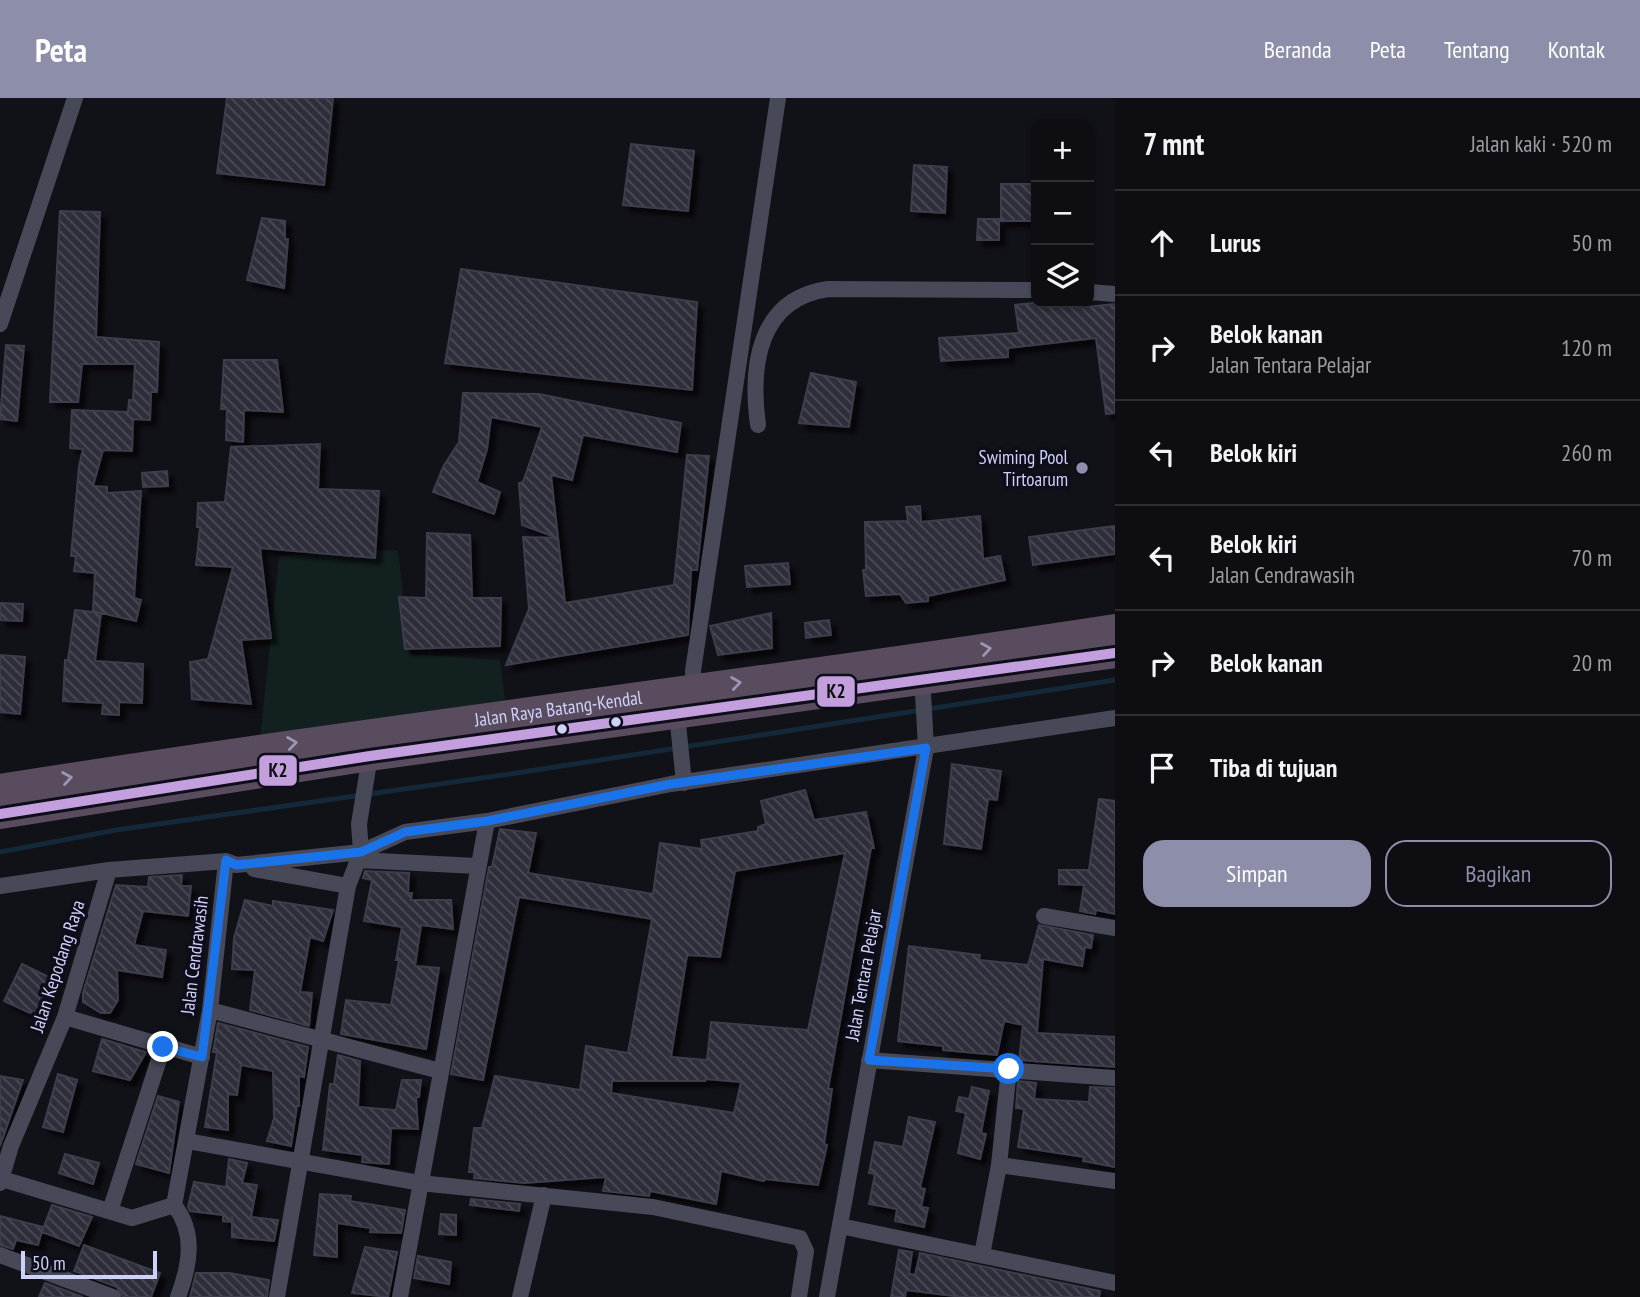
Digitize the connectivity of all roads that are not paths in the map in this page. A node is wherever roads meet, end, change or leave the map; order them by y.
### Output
1 (75, 98) edge
2 (778, 98) edge
3 (1031, 290) edge
4 (1094, 292) edge
5 (1115, 294) edge
6 (0, 324) edge
7 (758, 425) dead end
8 (1115, 629) edge
9 (1115, 653) edge
10 (922, 681) junction
11 (694, 689) junction
12 (1115, 718) edge
13 (678, 725) junction
14 (926, 743) junction
15 (370, 756) junction
16 (684, 777) junction
17 (0, 789) edge
18 (0, 814) edge
19 (487, 821) junction
20 (359, 856) junction
21 (231, 863) junction
22 (477, 866) junction
23 (109, 870) junction
24 (0, 886) edge
25 (348, 886) junction
26 (1044, 916) dead end
27 (1115, 928) edge
28 (210, 1010) junction
29 (65, 1017) junction
30 (321, 1037) junction
31 (163, 1047) junction
32 (202, 1057) junction
33 (869, 1060) junction
34 (1009, 1069) junction
35 (440, 1071) junction
36 (1115, 1078) edge
37 (187, 1140) junction
38 (5, 1143) edge
39 (300, 1163) junction
40 (999, 1166) junction
41 (1, 1181) edge
42 (1115, 1181) edge
43 (420, 1184) junction
44 (544, 1195) junction
45 (174, 1205) junction
46 (110, 1211) junction
47 (840, 1226) junction
48 (0, 1255) edge
49 (982, 1255) junction
50 (1115, 1283) edge
51 (113, 1297) edge
52 (178, 1297) edge
53 (277, 1297) edge
54 (400, 1297) edge
55 (520, 1297) edge
56 (799, 1297) edge
57 (827, 1297) edge

1 - 6 street
2 - 11 street
3 - 7 street
4 - 5 street
10 -> 8 highway, Jalan Raya Batang-Kendal
9 - 10 highway, Jalan Raya Batang-Kendal
11 -> 10 highway, Jalan Raya Batang-Kendal
10 - 13 highway, Jalan Raya Batang-Kendal
10 - 14 street, Jalan Tentara Pelajar
17 -> 11 highway, Jalan Raya Batang-Kendal
12 - 14 street
13 - 15 highway, Jalan Raya Batang-Kendal
13 - 16 street
14 - 16 street
14 - 33 street, Jalan Tentara Pelajar
15 - 18 highway, Jalan Raya Batang-Kendal
15 - 20 street
16 - 19 street
19 - 20 street
19 - 22 street
20 - 21 street
20 - 22 street
20 - 25 street
21 - 23 street
21 - 25 street
21 - 28 street, Jalan Cendrawasih
22 - 35 street
23 - 24 street
23 - 29 street, Jalan Kepodang Raya
25 - 30 street
26 - 27 street
28 - 30 street
28 - 32 street, Jalan Cendrawasih
29 - 31 street
29 - 38 street, Jalan Kepodang Raya
30 - 35 street
30 - 39 street
31 - 32 street
31 - 46 street
32 - 37 street, Jalan Cendrawasih
33 - 34 street
33 - 47 street, Jalan Tentara Pelajar
34 - 36 street
34 - 40 street
35 - 43 street
37 - 39 street
37 - 45 street, Jalan Cendrawasih
38 - 41 street, Jalan Kepodang Raya
39 - 43 street
39 - 53 street
40 - 42 street
40 - 49 street
41 - 46 street
43 - 44 street
43 - 54 street
44 - 55 street
44 - 56 street
45 - 46 street
45 - 52 street
47 - 49 street
47 - 57 street, Jalan Tentara Pelajar
48 - 51 street
49 - 50 street

